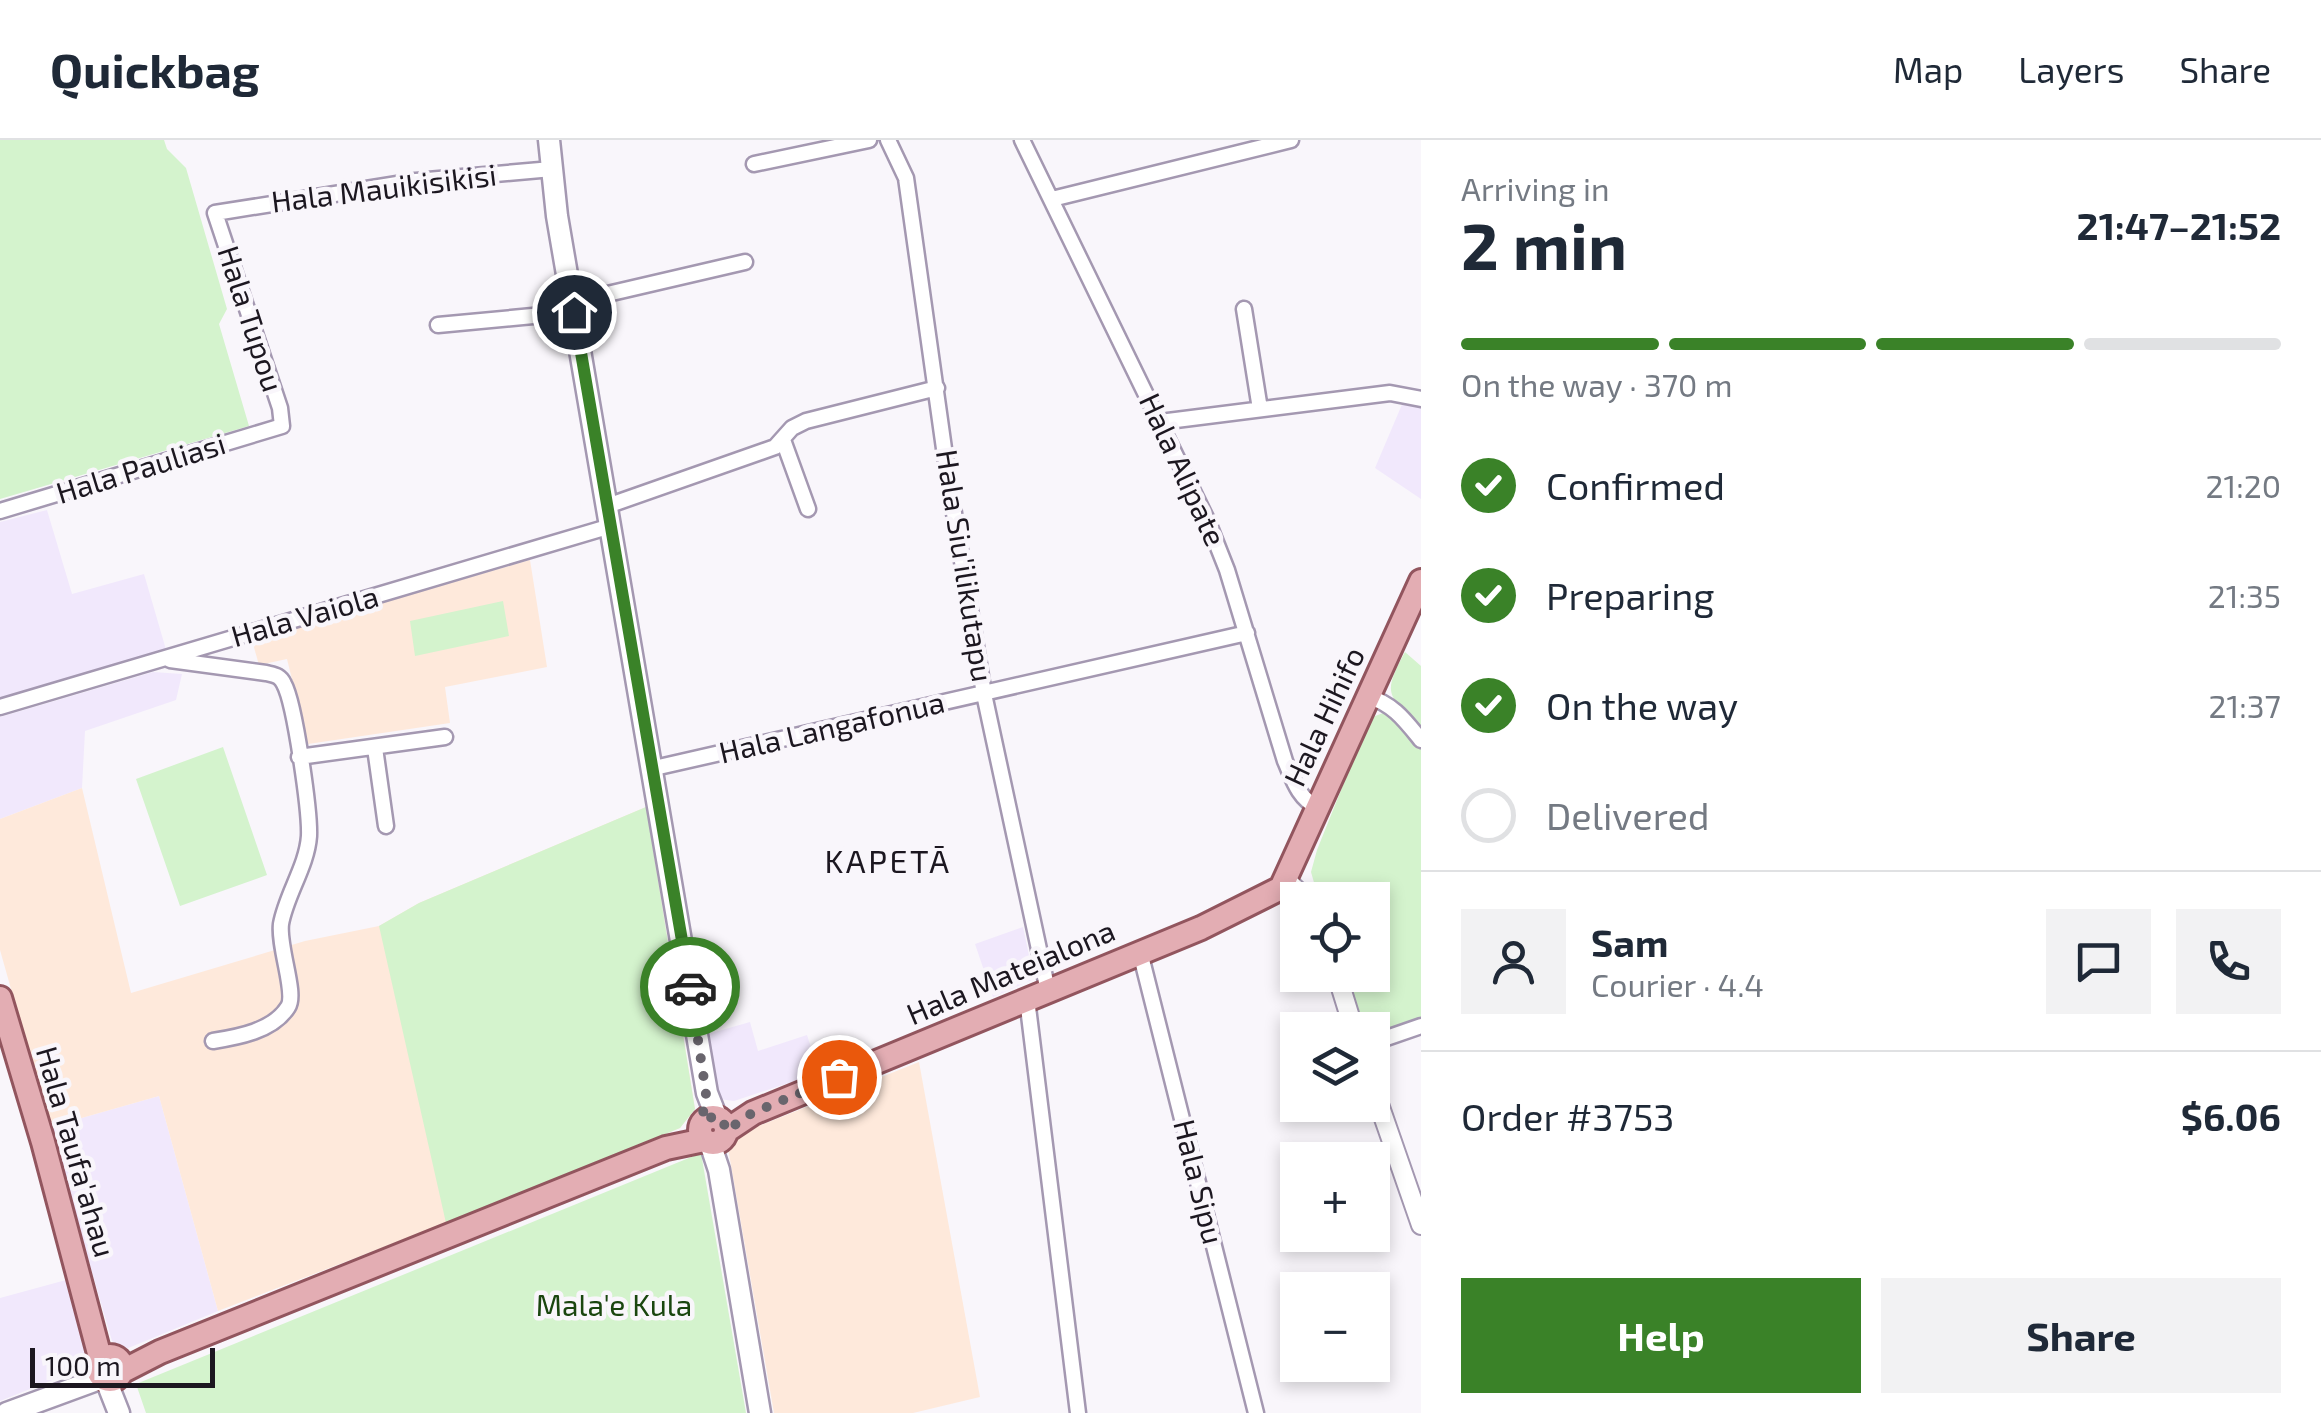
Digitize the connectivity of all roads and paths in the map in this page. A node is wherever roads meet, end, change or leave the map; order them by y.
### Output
1 (549, 140) edge
2 (869, 140) edge
3 (888, 140) edge
4 (1022, 140) edge
5 (1291, 140) edge
6 (754, 164) dead end
7 (552, 169) junction
8 (1052, 199) junction
9 (216, 213) joint
10 (745, 262) dead end
11 (574, 307) junction
12 (1244, 310) dead end
13 (438, 325) dead end
14 (937, 388) junction
15 (1421, 399) edge
16 (1260, 409) junction
17 (1160, 422) junction
18 (282, 426) joint
19 (783, 440) junction
20 (808, 509) dead end
21 (0, 511) edge
22 (609, 516) junction
23 (1421, 581) edge
24 (1247, 633) junction
25 (164, 660) junction
26 (984, 694) junction
27 (1367, 696) junction
28 (0, 707) edge
29 (444, 737) dead end
30 (1421, 740) edge
31 (375, 748) junction
32 (299, 757) junction
33 (650, 769) junction
34 (1316, 807) junction
35 (386, 826) dead end
36 (1285, 880) joint
37 (1140, 952) junction
38 (1038, 995) junction
39 (0, 998) edge
40 (1421, 1026) edge
41 (1390, 1037) edge
42 (213, 1041) dead end
43 (1385, 1122) edge
44 (713, 1129) junction
45 (1421, 1225) edge
46 (109, 1369) junction
47 (6, 1413) edge
48 (119, 1413) edge
49 (760, 1413) edge
50 (1078, 1413) edge
51 (1256, 1413) edge

1 - 7 main road
2 - 6 street
3 - 14 street, Hala Siu'ilikutapu
4 - 8 street, Hala Alipate
5 - 8 street
7 - 9 street, Hala Mauikisikisi
7 - 11 main road
8 - 17 street, Hala Alipate
9 - 18 street, Hala Tupou
10 - 11 street
11 - 13 street
11 - 22 main road
12 - 16 street
14 - 19 street, Hala Vaiola
14 - 26 street, Hala Siu'ilikutapu
15 - 16 street
16 - 17 street
17 - 24 street, Hala Alipate
18 - 21 street, Hala Pauliasi
19 - 20 street
19 - 22 street, Hala Vaiola
22 - 25 street, Hala Vaiola
22 - 33 main road
23 - 27 main road, Hala Hihifo
24 - 26 street, Hala Langafonua
24 - 34 street, Hala Alipate
25 - 28 street, Hala Vaiola
25 - 32 street
26 - 33 street, Hala Langafonua
26 - 38 street, Hala Siu'ilikutapu
27 - 30 street
27 - 34 main road, Hala Hihifo
29 - 31 street
31 - 32 street
31 - 35 street
32 - 42 street
33 - 44 main road
34 - 36 main road, Hala Hihifo
36 - 37 main road, Hala Mateialona
37 - 38 main road, Hala Mateialona
37 - 51 street, Hala Sipu
38 - 44 main road, Hala Mateialona
38 - 50 street, Hala Siu'ilikutapu
39 - 46 main road, Hala Taufa'ahau
40 - 41 street
43 - 45 street
44 - 46 main road, Hala Mateialona
44 - 49 main road
46 - 47 main road, Hala Mateialona
46 - 48 main road, Hala Taufa'ahau

